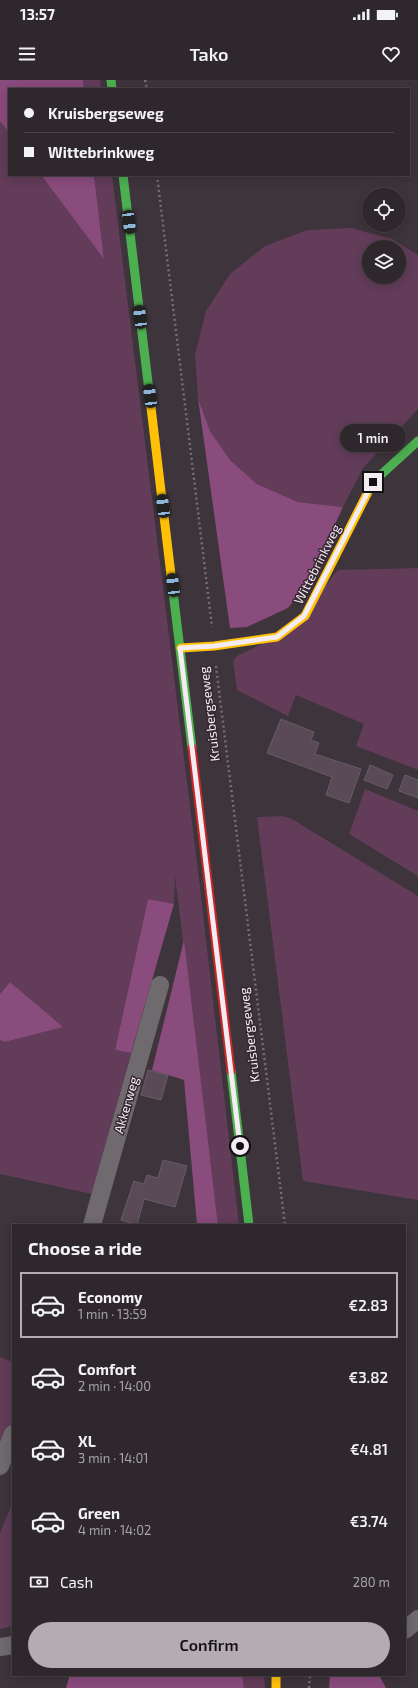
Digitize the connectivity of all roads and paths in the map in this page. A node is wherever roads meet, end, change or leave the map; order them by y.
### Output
1 (123, 176) edge
2 (157, 176) edge
3 (418, 441) edge
4 (214, 646) junction
5 (180, 648) junction
6 (160, 984) dead end
7 (92, 1224) edge
8 (249, 1224) edge
9 (285, 1224) edge
10 (12, 1436) edge
11 (0, 1466) edge
12 (418, 1619) edge
13 (406, 1629) edge
14 (12, 1645) edge
15 (0, 1647) edge
16 (276, 1676) edge
17 (310, 1676) edge
18 (276, 1688) edge
19 (309, 1688) edge

1 - 5 main road, Kruisbergseweg
2 - 4 path, Kruisbergseweg
3 - 4 main road, Wittebrinkweg
4 - 5 main road, Wittebrinkweg
4 - 9 path, Kruisbergseweg
5 - 8 main road, Kruisbergseweg
6 - 7 street, Akkerweg
10 - 11 street
12 - 13 street
14 - 15 street
16 - 18 main road
17 - 19 path

